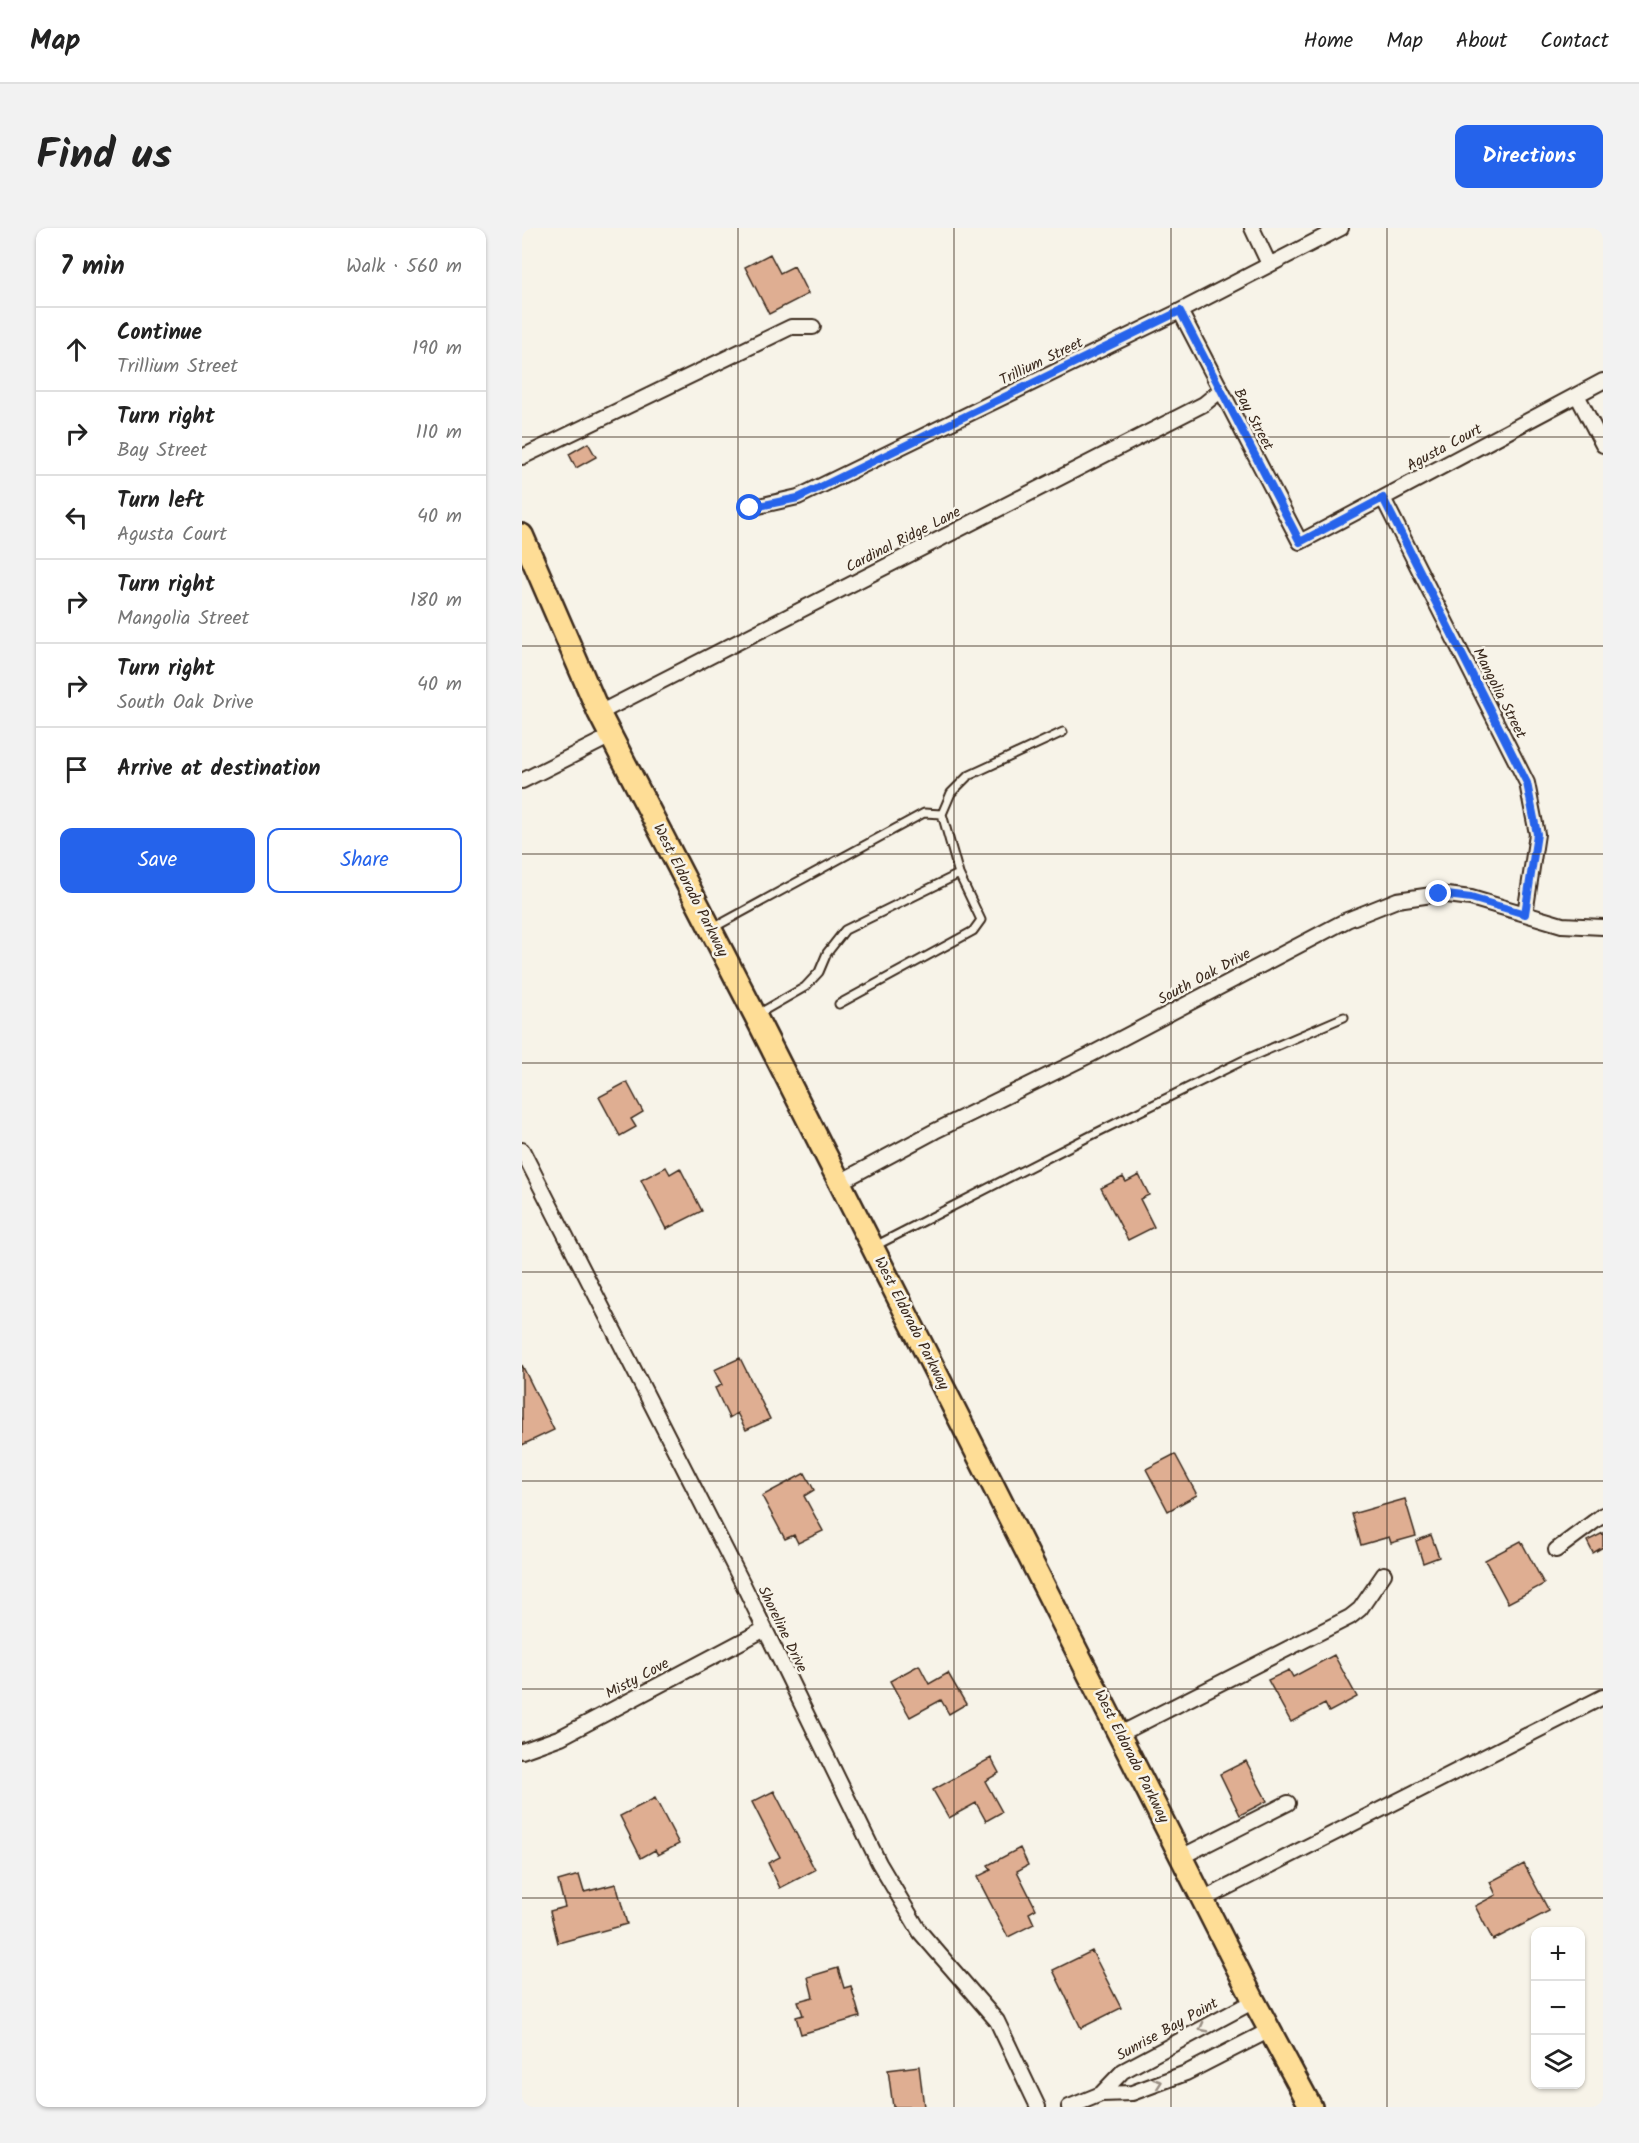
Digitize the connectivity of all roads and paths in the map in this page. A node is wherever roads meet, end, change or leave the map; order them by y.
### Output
1 (1252, 228) edge
2 (1341, 228) edge
3 (1269, 264) junction
4 (1180, 311) junction
5 (813, 327) dead end
6 (1603, 381) edge
7 (1220, 391) junction
8 (1577, 395) junction
9 (1603, 445) edge
10 (522, 457) edge
11 (1383, 498) junction
12 (750, 508) dead end
13 (522, 535) edge
14 (1300, 542) joint
15 (599, 712) junction
16 (1063, 732) dead end
17 (612, 736) junction
18 (522, 781) edge
19 (942, 814) junction
20 (959, 874) junction
21 (1525, 914) junction
22 (1603, 927) edge
23 (711, 929) junction
24 (839, 1004) dead end
25 (755, 1015) junction
26 (1344, 1017) dead end
27 (522, 1150) edge
28 (840, 1182) junction
29 (873, 1247) junction
30 (1603, 1515) edge
31 (1556, 1550) dead end
32 (1384, 1574) dead end
33 (765, 1629) junction
34 (1603, 1697) edge
35 (1120, 1734) junction
36 (522, 1751) edge
37 (1288, 1803) dead end
38 (1183, 1856) junction
39 (1204, 1899) junction
40 (1254, 2001) junction
41 (1270, 2030) junction
42 (1101, 2094) junction
43 (1038, 2107) edge
44 (1069, 2107) edge
45 (1311, 2107) edge

1 - 3 street
2 - 3 street, Trillium Street
3 - 4 street, Trillium Street
4 - 7 street, Bay Street
4 - 12 street, Trillium Street
5 - 10 street
6 - 8 street, Agusta Court
7 - 14 street, Bay Street
7 - 15 street, Cardinal Ridge Lane
8 - 9 street
8 - 11 street, Agusta Court
11 - 14 street, Agusta Court
11 - 21 street, Mangolia Street
13 - 15 main road, West Eldorado Parkway
15 - 17 main road, West Eldorado Parkway
16 - 19 lane
17 - 18 street
17 - 23 main road, West Eldorado Parkway
19 - 20 lane
19 - 23 lane
20 - 24 lane
20 - 25 lane
21 - 22 street, South Oak Drive
21 - 28 street, South Oak Drive
23 - 25 main road, West Eldorado Parkway
25 - 28 main road, West Eldorado Parkway
26 - 29 lane
27 - 33 street, Shoreline Drive
28 - 29 main road, West Eldorado Parkway
29 - 35 main road, West Eldorado Parkway
30 - 31 street
32 - 35 street
33 - 36 street, Misty Cove
33 - 43 street, Shoreline Drive
34 - 39 street
35 - 38 main road, West Eldorado Parkway
37 - 38 street
38 - 39 main road, West Eldorado Parkway
39 - 40 main road, West Eldorado Parkway
40 - 41 main road, West Eldorado Parkway
40 -> 42 street, Sunrise Bay Point
42 -> 41 street, Sunrise Bay Point
41 - 45 main road, West Eldorado Parkway
42 - 44 street, Sunrise Bay Point

